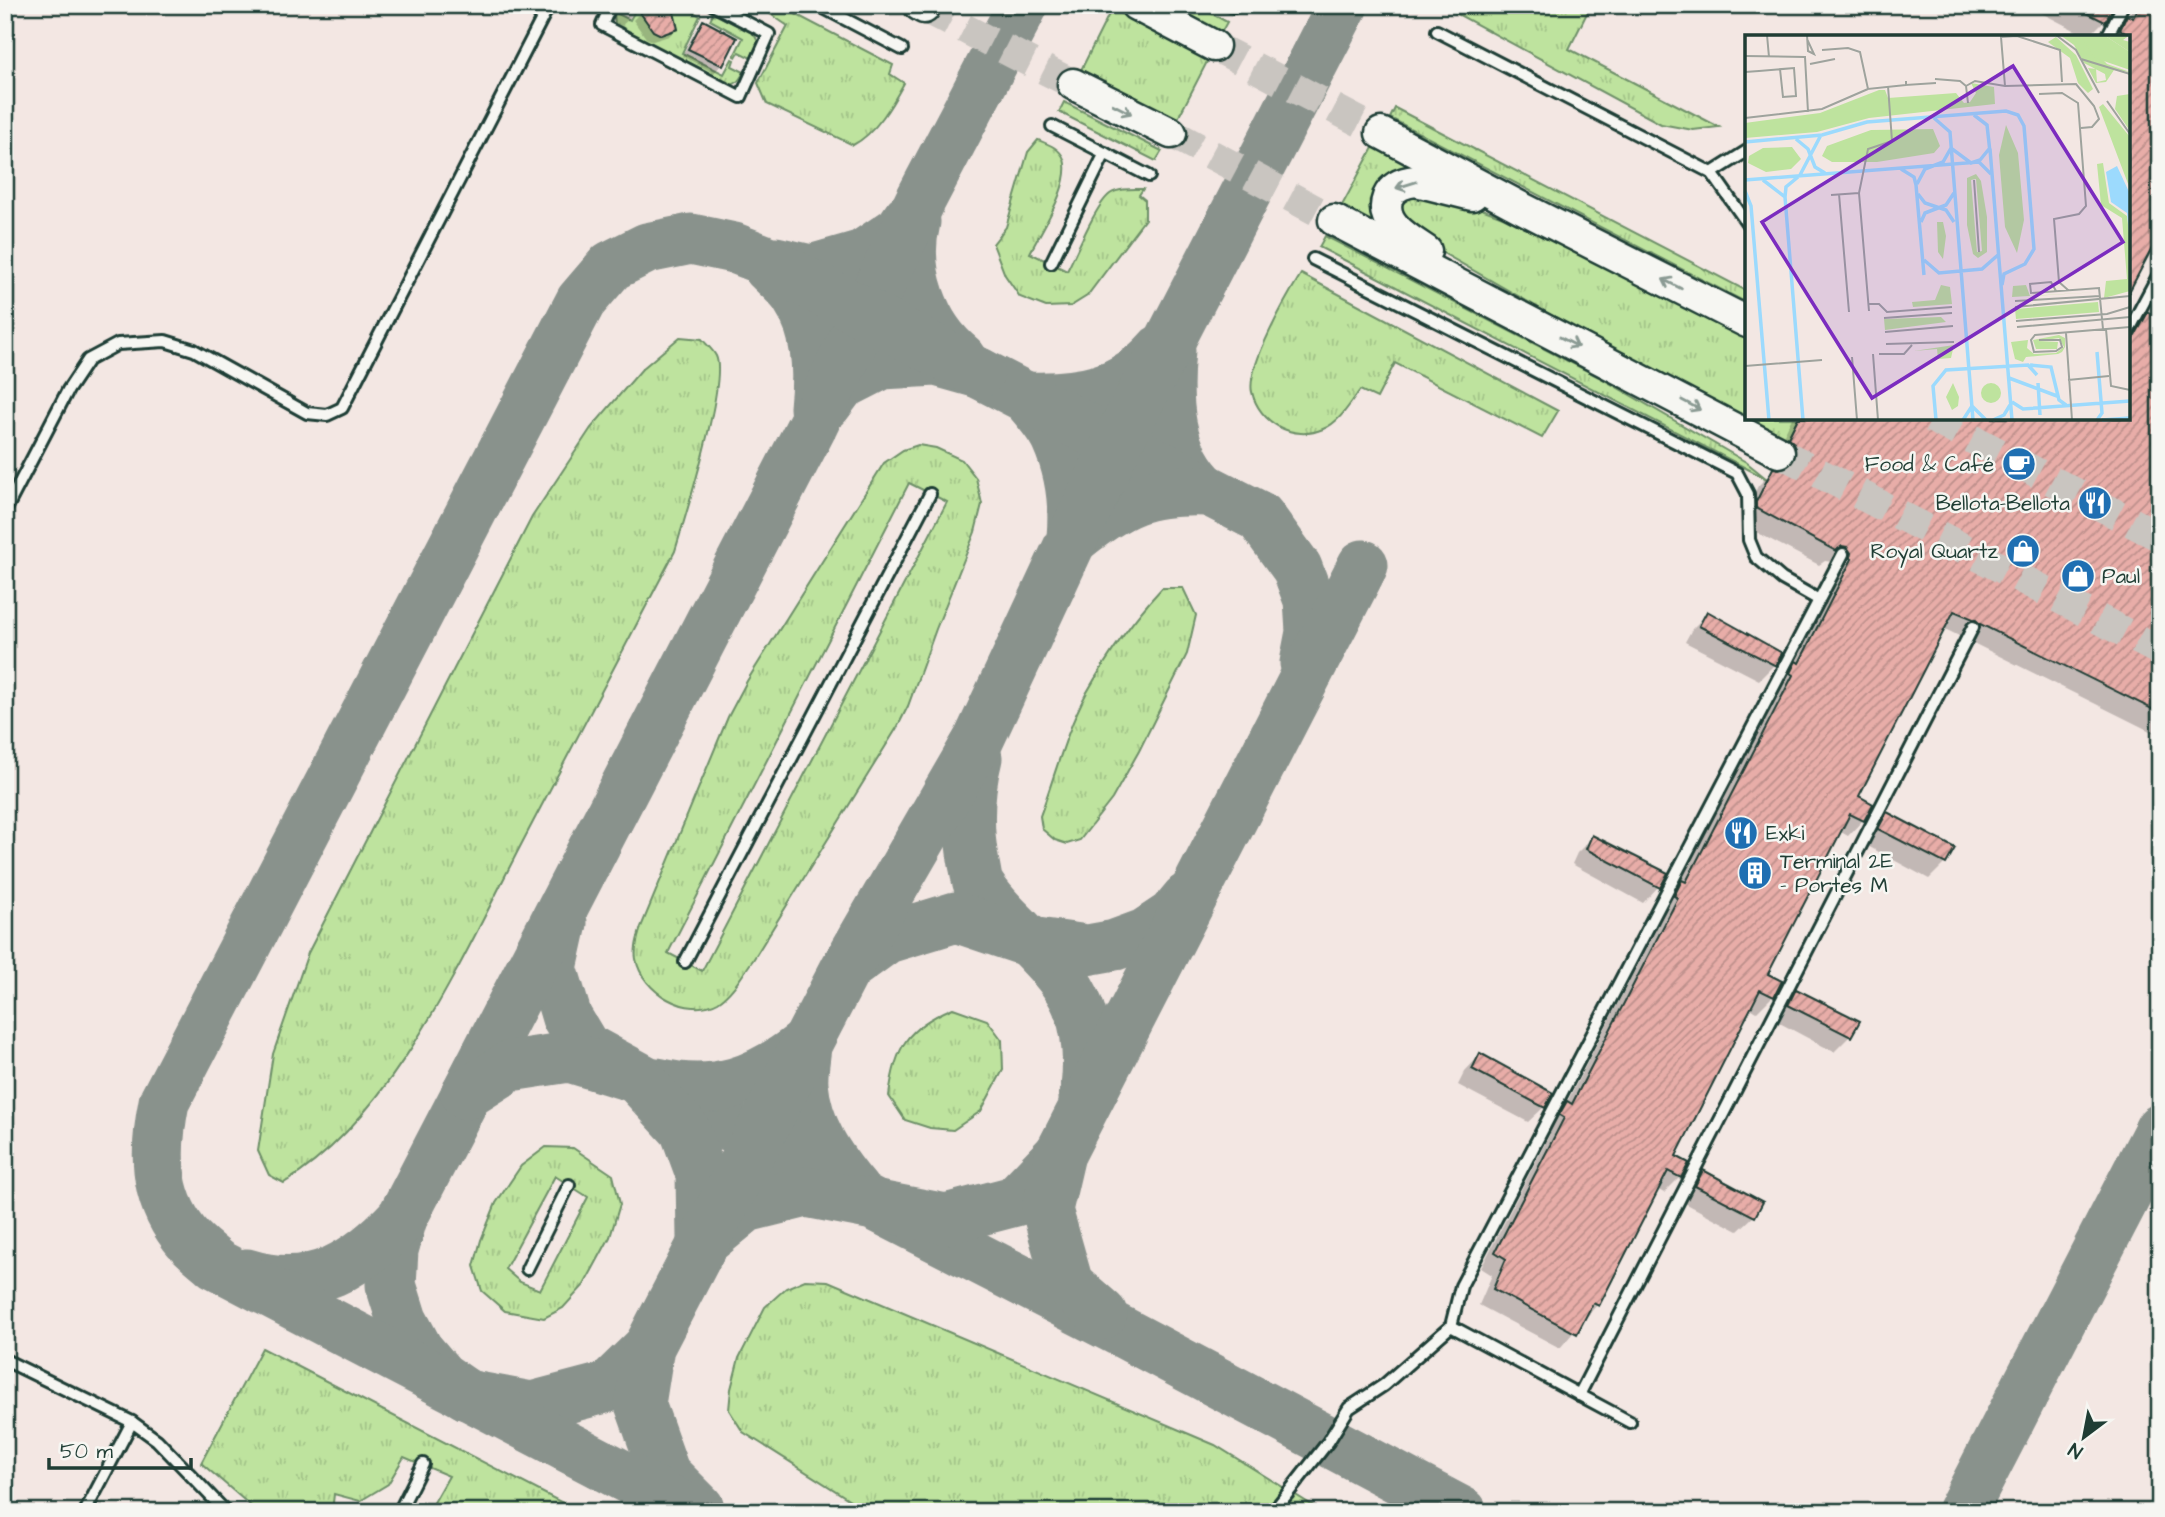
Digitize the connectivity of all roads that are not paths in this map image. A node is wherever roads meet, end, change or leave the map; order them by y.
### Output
1 (549, 5) edge
2 (611, 5) edge
3 (713, 5) edge
4 (818, 5) edge
5 (1136, 5) edge
6 (2123, 5) edge
7 (1437, 31) dead end
8 (2108, 35) edge
9 (1214, 46) tunnel mouth
10 (902, 49) dead end
11 (1073, 84) tunnel mouth
12 (1052, 126) dead end
13 (1171, 133) tunnel mouth
14 (1381, 133) tunnel mouth
15 (1745, 152) edge
16 (1105, 153) junction
17 (1712, 173) junction
18 (1149, 176) dead end
19 (1520, 207) junction
20 (1334, 220) tunnel mouth
21 (1745, 220) edge
22 (1313, 259) dead end
23 (1051, 263) dead end
24 (2160, 272) edge
25 (1524, 318) junction
26 (1745, 321) edge
27 (2130, 328) edge
28 (1779, 452) tunnel mouth
29 (930, 494) dead end
30 (5, 511) edge
31 (1843, 554) dead end
32 (1819, 600) junction
33 (1973, 628) dead end
34 (685, 962) dead end
35 (569, 1185) dead end
36 (527, 1269) dead end
37 (1451, 1326) junction
38 (5, 1360) edge
39 (1579, 1395) junction
40 (132, 1422) junction
41 (1630, 1422) dead end
42 (423, 1464) dead end
43 (85, 1512) edge
44 (226, 1512) edge
45 (399, 1512) edge
46 (1273, 1512) edge

1 - 30 lane
2 - 3 lane
4 - 10 lane
5 - 9 main road
6 - 8 lane
7 - 17 lane
11 -> 13 main road
12 - 16 lane
14 - 19 main road
15 - 17 lane
16 - 18 lane
16 - 23 lane
17 - 21 lane
19 -> 25 main road
26 -> 19 main road
20 - 25 main road
22 - 32 lane
24 - 27 lane
25 -> 28 main road
29 - 34 lane
31 - 32 lane
32 - 37 lane
33 - 39 lane
35 - 36 lane
37 - 39 lane
37 - 46 lane
38 - 40 lane
39 - 41 lane
40 - 43 lane
40 - 44 lane
42 - 45 lane

